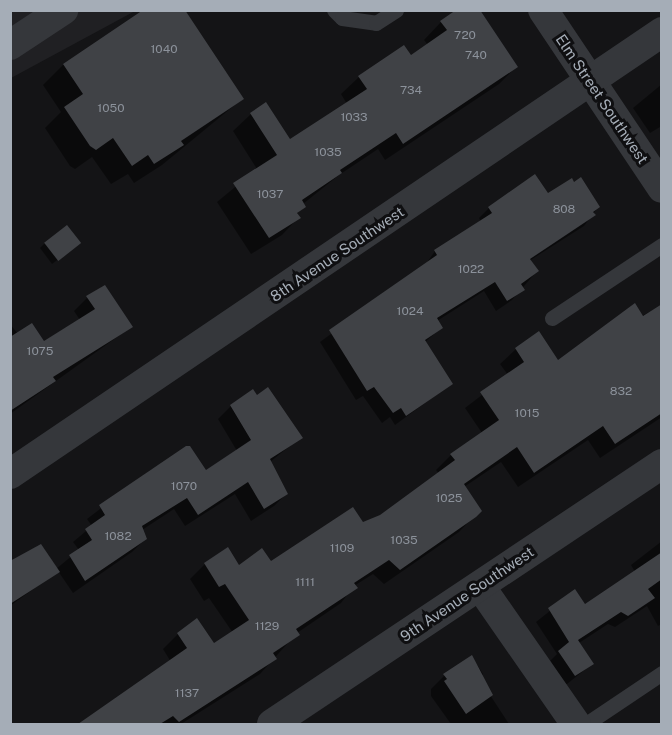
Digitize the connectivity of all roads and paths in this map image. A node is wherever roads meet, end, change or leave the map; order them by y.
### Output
1 (63, 10) edge
2 (334, 10) edge
3 (396, 10) edge
4 (543, 10) edge
5 (662, 32) edge
6 (10, 45) edge
7 (590, 83) junction
8 (662, 188) edge
9 (662, 245) edge
10 (552, 318) dead end
11 (662, 464) edge
12 (10, 474) edge
13 (480, 586) junction
14 (662, 673) edge
15 (272, 724) edge
16 (576, 724) edge
17 (586, 724) edge

1 - 6 street
2 - 3 lane
4 - 7 street, Elm Street Southwest
5 - 7 street, 8th Avenue Southwest
7 - 8 street, Elm Street Southwest
7 - 12 street, 8th Avenue Southwest
9 - 10 lane
11 - 13 street, 9th Avenue Southwest
13 - 15 street, 9th Avenue Southwest
13 - 16 street
14 - 17 lane

